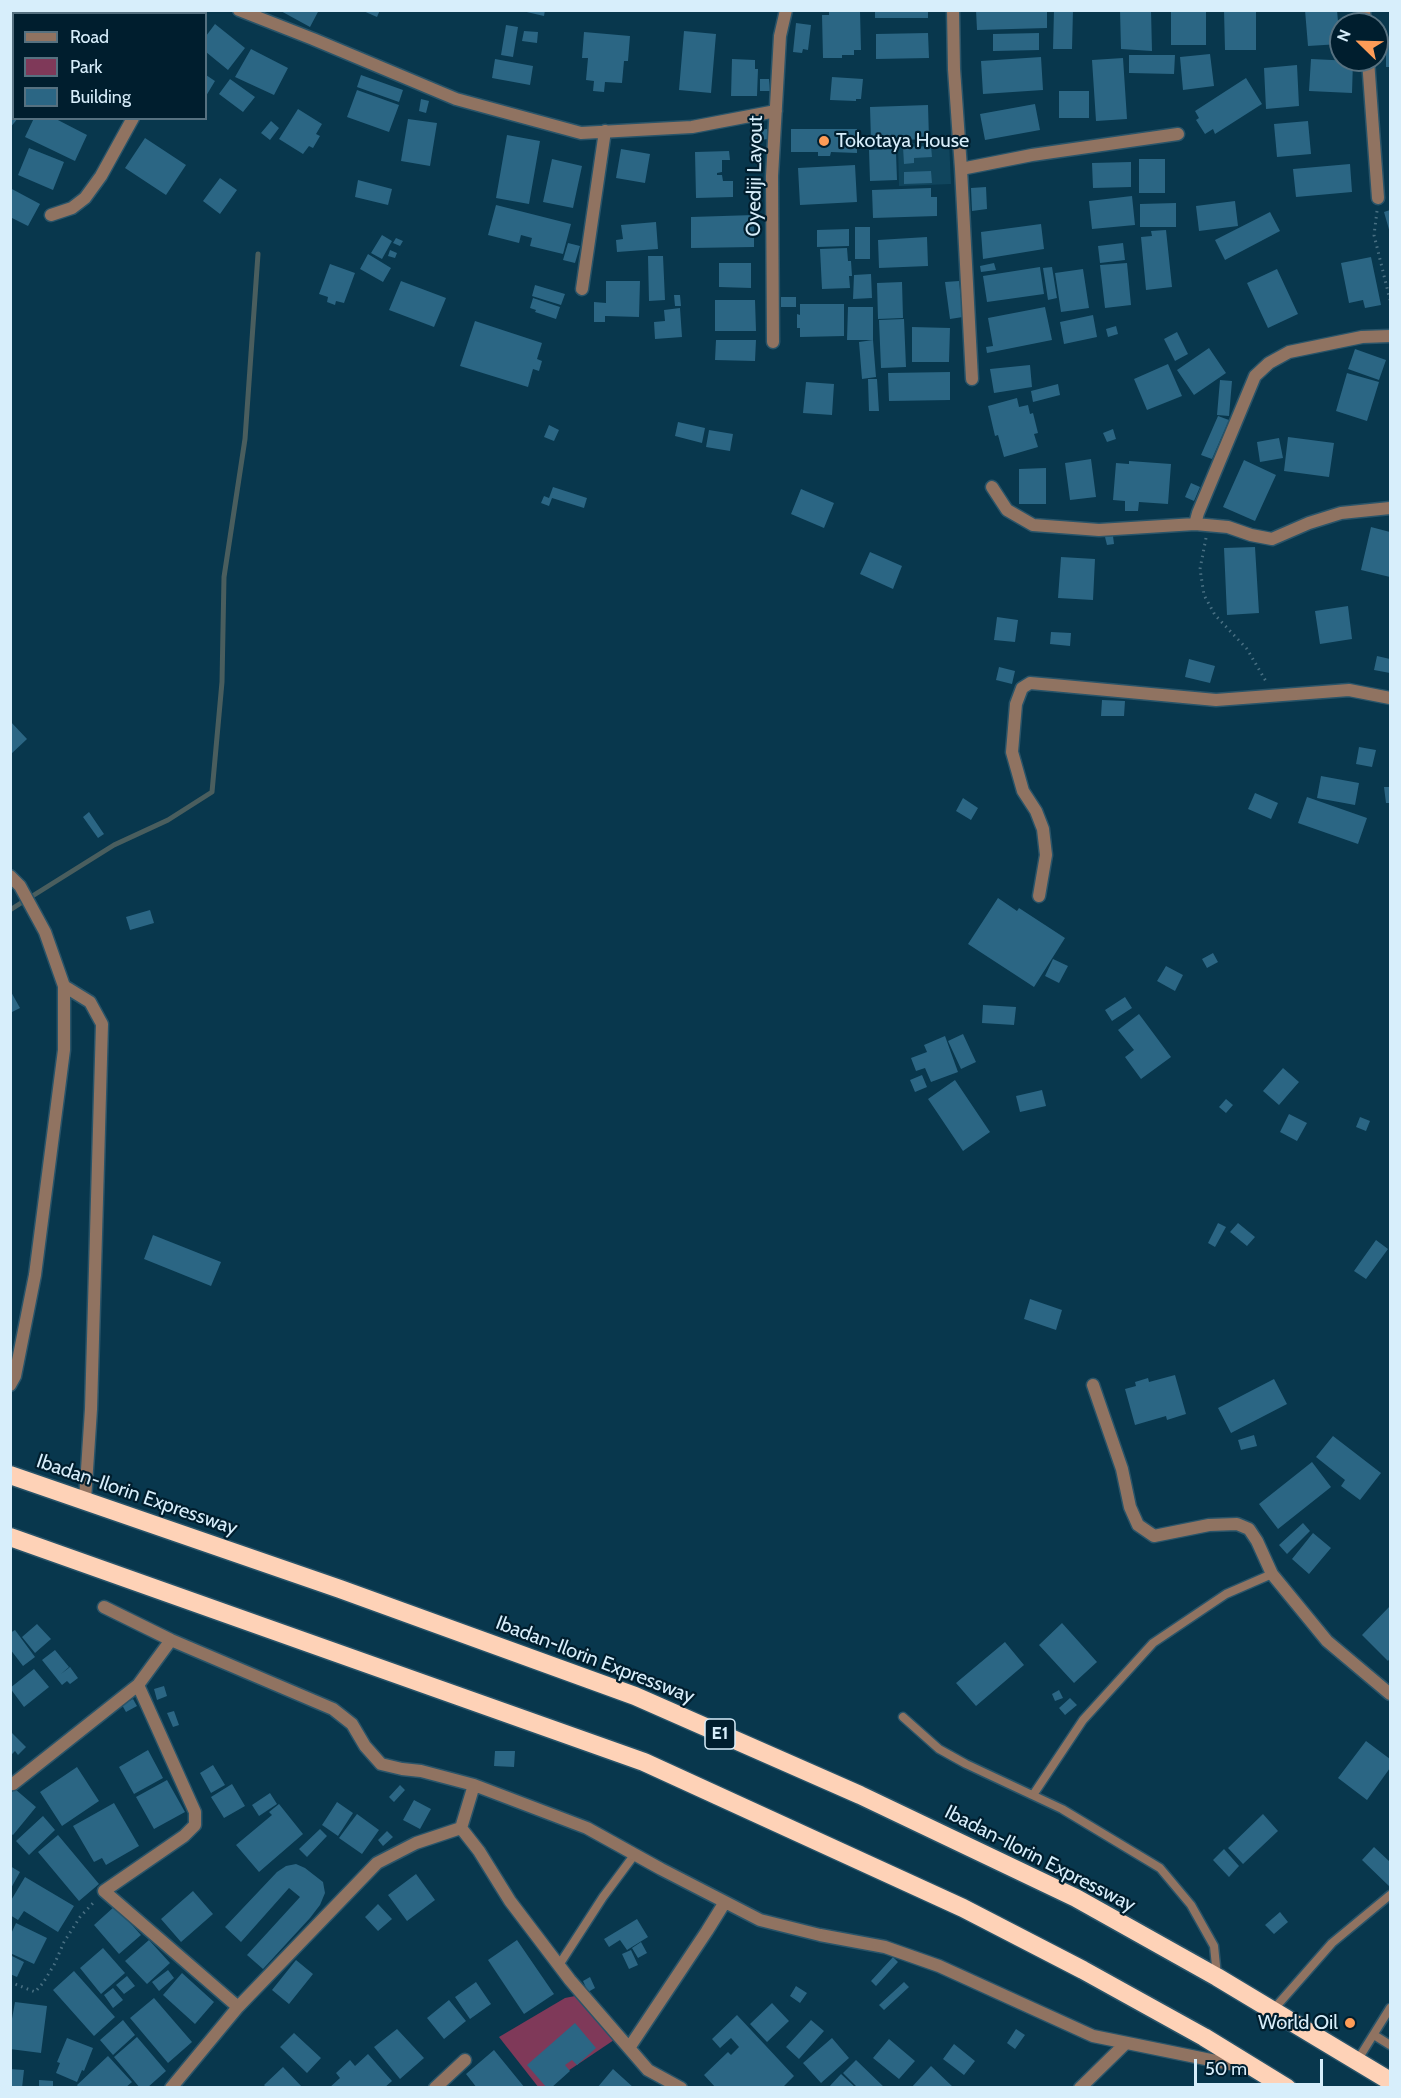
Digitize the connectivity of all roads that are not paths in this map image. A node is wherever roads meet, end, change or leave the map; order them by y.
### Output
1 (239, 10) edge
2 (786, 10) edge
3 (953, 10) edge
4 (1369, 72) edge
5 (776, 111) junction
6 (132, 120) edge
7 (605, 131) junction
8 (1178, 134) dead end
9 (962, 169) junction
10 (1378, 198) road end
11 (51, 215) dead end
12 (582, 289) dead end
13 (1390, 336) edge
14 (773, 342) dead end
15 (972, 380) dead end
16 (992, 487) dead end
17 (1390, 508) edge
18 (1195, 524) junction
19 (1390, 698) edge
20 (10, 876) edge
21 (1039, 896) dead end
22 (64, 986) junction
23 (12, 1378) edge
24 (1094, 1385) dead end
25 (10, 1475) edge
26 (85, 1500) junction
27 (14, 1543) edge
28 (1272, 1574) junction
29 (104, 1608) dead end
30 (171, 1640) junction
31 (138, 1685) junction
32 (1390, 1694) edge
33 (903, 1717) dead end
34 (13, 1784) dead end
35 (474, 1785) junction
36 (1033, 1795) junction
37 (461, 1828) junction
38 (635, 1854) junction
39 (1390, 1894) edge
40 (725, 1902) junction
41 (559, 1965) junction
42 (1217, 1977) junction
43 (238, 2007) junction
44 (1390, 2008) edge
45 (1273, 2010) junction
46 (1374, 2035) junction
47 (1126, 2043) junction
48 (1390, 2044) edge
49 (629, 2048) junction
50 (465, 2060) dead end
51 (1357, 2061) junction
52 (1258, 2070) junction
53 (1390, 2081) edge
54 (171, 2088) edge
55 (435, 2088) edge
56 (681, 2088) edge
57 (1080, 2088) edge
58 (1287, 2088) edge

1 - 7 street
2 - 5 street, Oyediji Layout
3 - 9 street
4 - 10 street
5 - 7 street
5 - 14 street, Oyediji Layout
6 - 11 street
7 - 12 street
8 - 9 street
9 - 15 street
13 - 18 street
16 - 18 street
17 - 18 street
19 - 21 street
20 - 22 street
22 - 23 street
22 - 26 street
24 - 28 street
25 - 26 highway, Ibadan-Ilorin Expressway / E1
26 - 42 highway, Ibadan-Ilorin Expressway / E1
27 - 52 highway
28 - 32 street
28 - 36 lane
29 - 30 street
30 - 31 street
30 - 35 street
31 - 34 street
31 - 43 street
33 - 36 lane
35 - 37 street
35 - 38 street
36 - 42 lane
37 - 41 street
37 - 43 street
38 - 40 street
38 - 41 lane
39 - 45 lane
40 - 47 street
40 - 49 street
41 - 49 street
42 - 45 highway, Ibadan-Ilorin Expressway / E1
43 - 54 street
44 - 46 lane
45 - 51 highway, Ibadan-Ilorin Expressway / E1
46 - 48 lane
46 - 51 lane
47 - 52 street
47 - 57 street
49 - 56 street
50 - 55 street
51 - 53 highway, Ibadan-Ilorin Expressway / E1
52 - 58 highway

